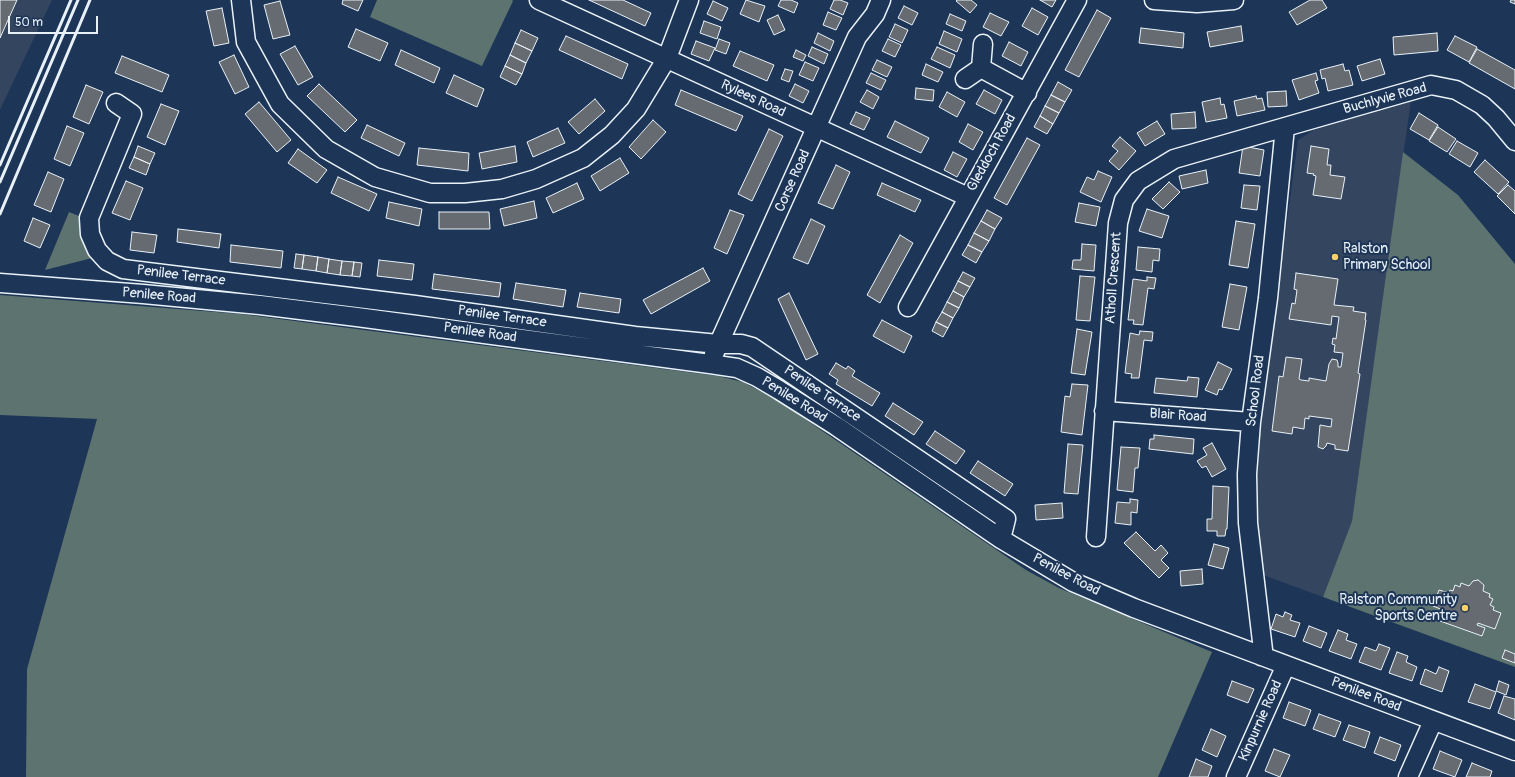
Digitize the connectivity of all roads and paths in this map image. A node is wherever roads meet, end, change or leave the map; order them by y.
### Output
1 (241, 0) edge
2 (689, 0) edge
3 (881, 0) edge
4 (1078, 0) edge
5 (1154, 0) edge
6 (1234, 0) edge
7 (543, 1) edge
8 (983, 44) dead end
9 (667, 58) junction
10 (981, 68) junction
11 (965, 79) dead end
12 (1027, 93) junction
13 (116, 104) dead end
14 (1285, 127) junction
15 (817, 128) junction
16 (1515, 142) edge
17 (968, 196) junction
18 (0, 283) edge
19 (908, 307) dead end
20 (718, 344) junction
21 (710, 364) junction
22 (1104, 411) junction
23 (1251, 422) junction
24 (1096, 537) dead end
25 (1001, 539) junction
26 (1261, 656) junction
27 (1286, 665) junction
28 (1433, 721) junction
29 (1515, 751) edge
30 (1236, 777) edge
31 (1408, 777) edge

1 - 9 street
2 - 9 street
3 - 15 street, Corse Road
4 - 12 street, Gleddoch Road
5 - 6 street
7 - 9 street, Rylees Road
8 - 10 street
9 - 15 street, Rylees Road
10 - 11 street
10 - 12 street
12 - 17 street, Gleddoch Road
13 - 20 street, Penilee Terrace
14 - 16 street, Buchlyvie Road
14 - 22 street, Atholl Crescent
14 - 23 street, School Road
15 - 17 street, Rylees Road
15 - 20 street, Corse Road
17 - 19 street, Gleddoch Road
18 - 21 street, Penilee Road
20 - 21 street, Corse Road
20 - 25 street, Penilee Terrace
21 - 25 street, Penilee Road
22 - 23 street, Blair Road
22 - 24 street, Atholl Crescent
23 - 26 street, School Road
25 - 26 street, Penilee Road
26 - 27 street, Penilee Road
27 - 28 street, Penilee Road
27 - 30 street, Kinpurnie Road
28 - 29 street, Penilee Road
28 - 31 street

